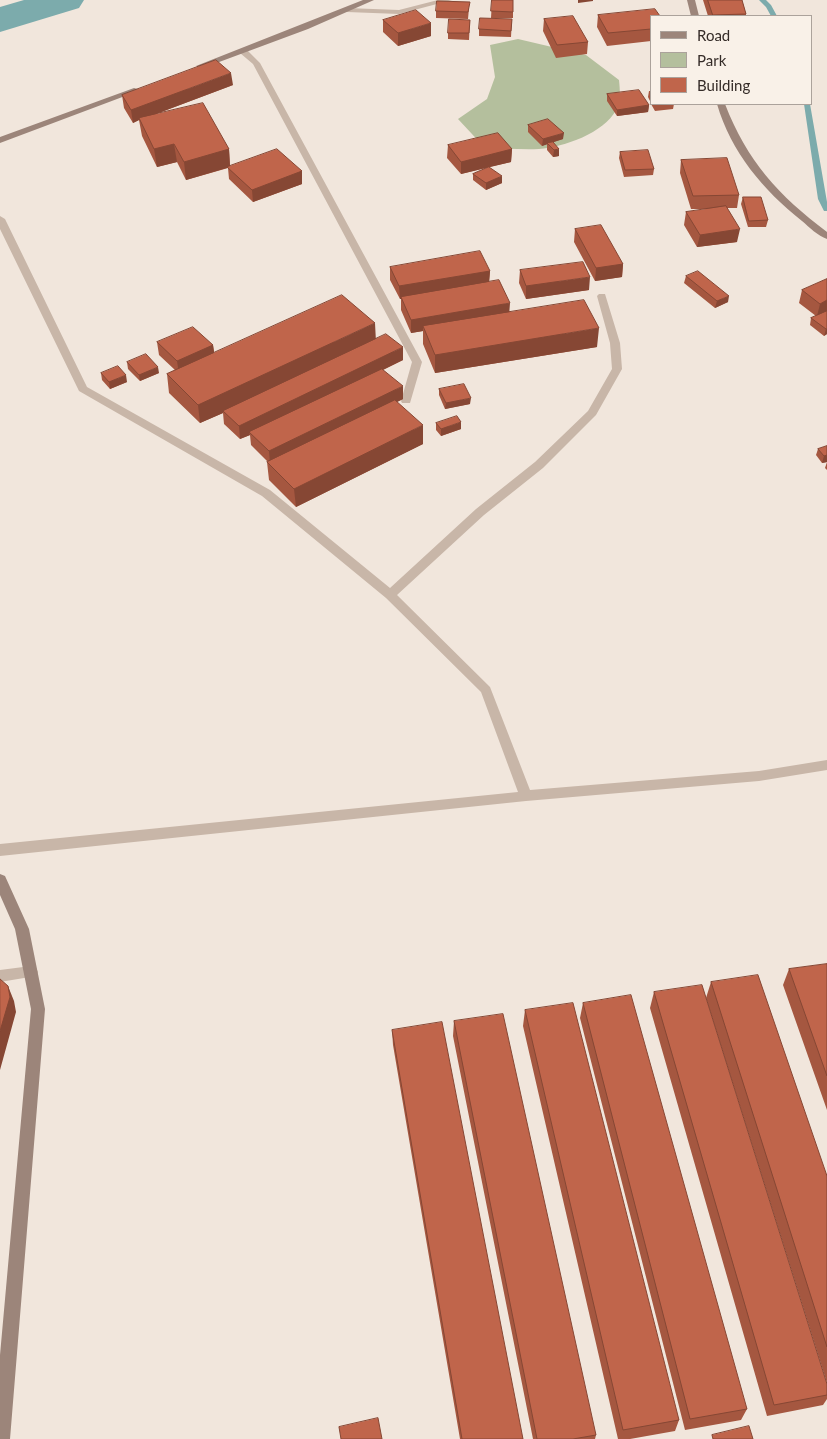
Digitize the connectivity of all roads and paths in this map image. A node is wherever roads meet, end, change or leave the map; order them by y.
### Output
1 (370, 0) edge
2 (448, 0) edge
3 (691, 0) edge
4 (347, 10) junction
5 (695, 15) edge
6 (243, 51) junction
7 (187, 71) edge
8 (150, 85) edge
9 (721, 105) edge
10 (0, 140) edge
11 (0, 219) edge
12 (827, 236) edge
13 (602, 296) dead end
14 (406, 401) dead end
15 (390, 595) junction
16 (827, 765) edge
17 (526, 796) junction
18 (0, 850) edge
19 (0, 880) edge
20 (31, 972) junction
21 (0, 976) edge
22 (1, 1439) edge

1 - 4 street
2 - 4 street
3 - 5 street
4 - 6 street
6 - 7 street
6 - 14 street
8 - 10 street
9 - 12 street
11 - 15 street
13 - 15 street
15 - 17 street
16 - 17 street
17 - 18 street
19 - 20 street
20 - 21 street
20 - 22 street

